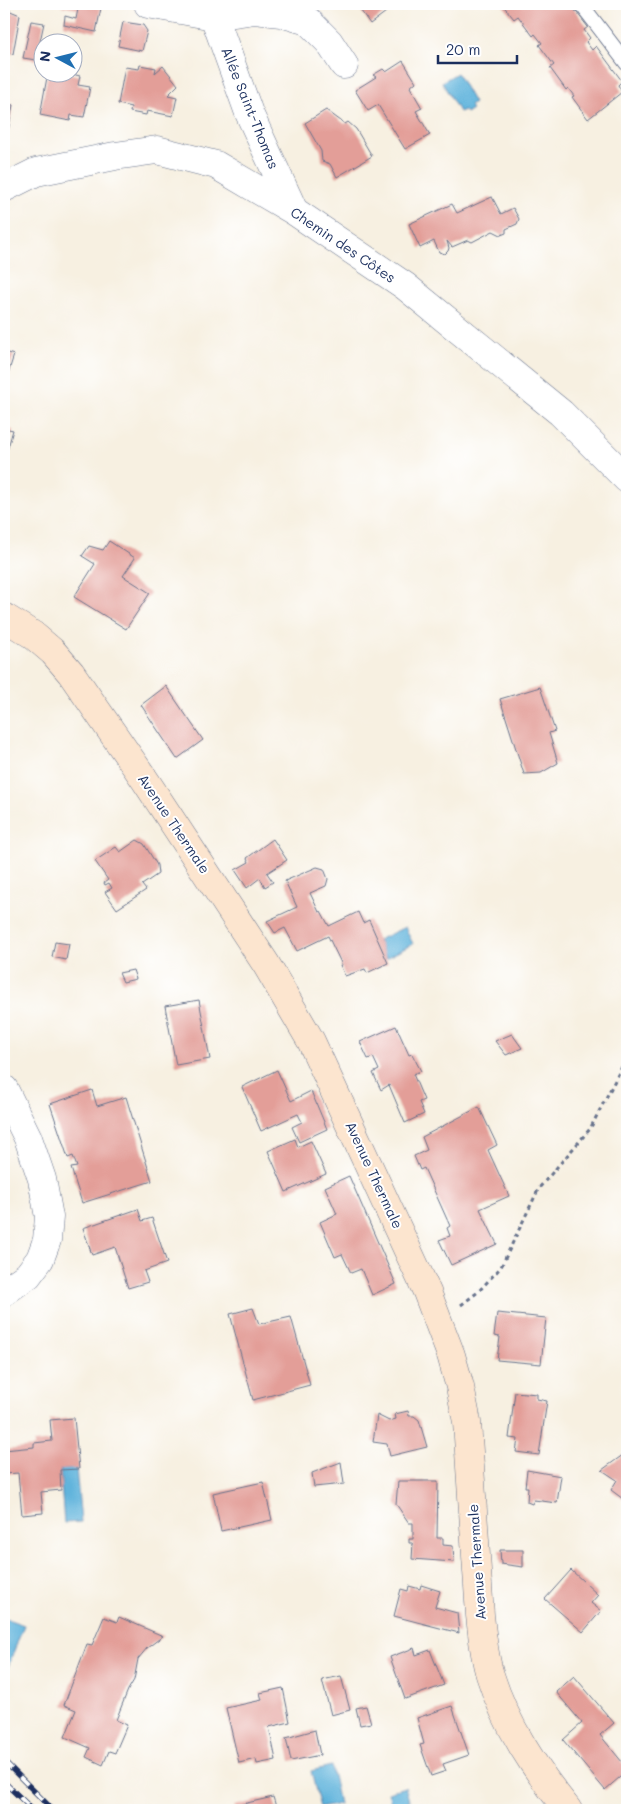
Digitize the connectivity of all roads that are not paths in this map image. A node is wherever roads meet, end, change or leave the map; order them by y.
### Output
1 (148, 4) edge
2 (581, 4) edge
3 (214, 10) edge
4 (627, 64) edge
5 (344, 65) dead end
6 (4, 188) edge
7 (294, 211) junction
8 (627, 479) edge
9 (4, 617) edge
10 (4, 1089) edge
11 (4, 1292) edge
12 (568, 1810) edge

1 - 3 street
2 - 4 lane
3 - 5 street
3 - 7 street, Allée Saint-Thomas
6 - 7 street, Chemin des Côtes
7 - 8 street, Chemin des Côtes
9 - 12 main road, Avenue Thermale
10 - 11 street

